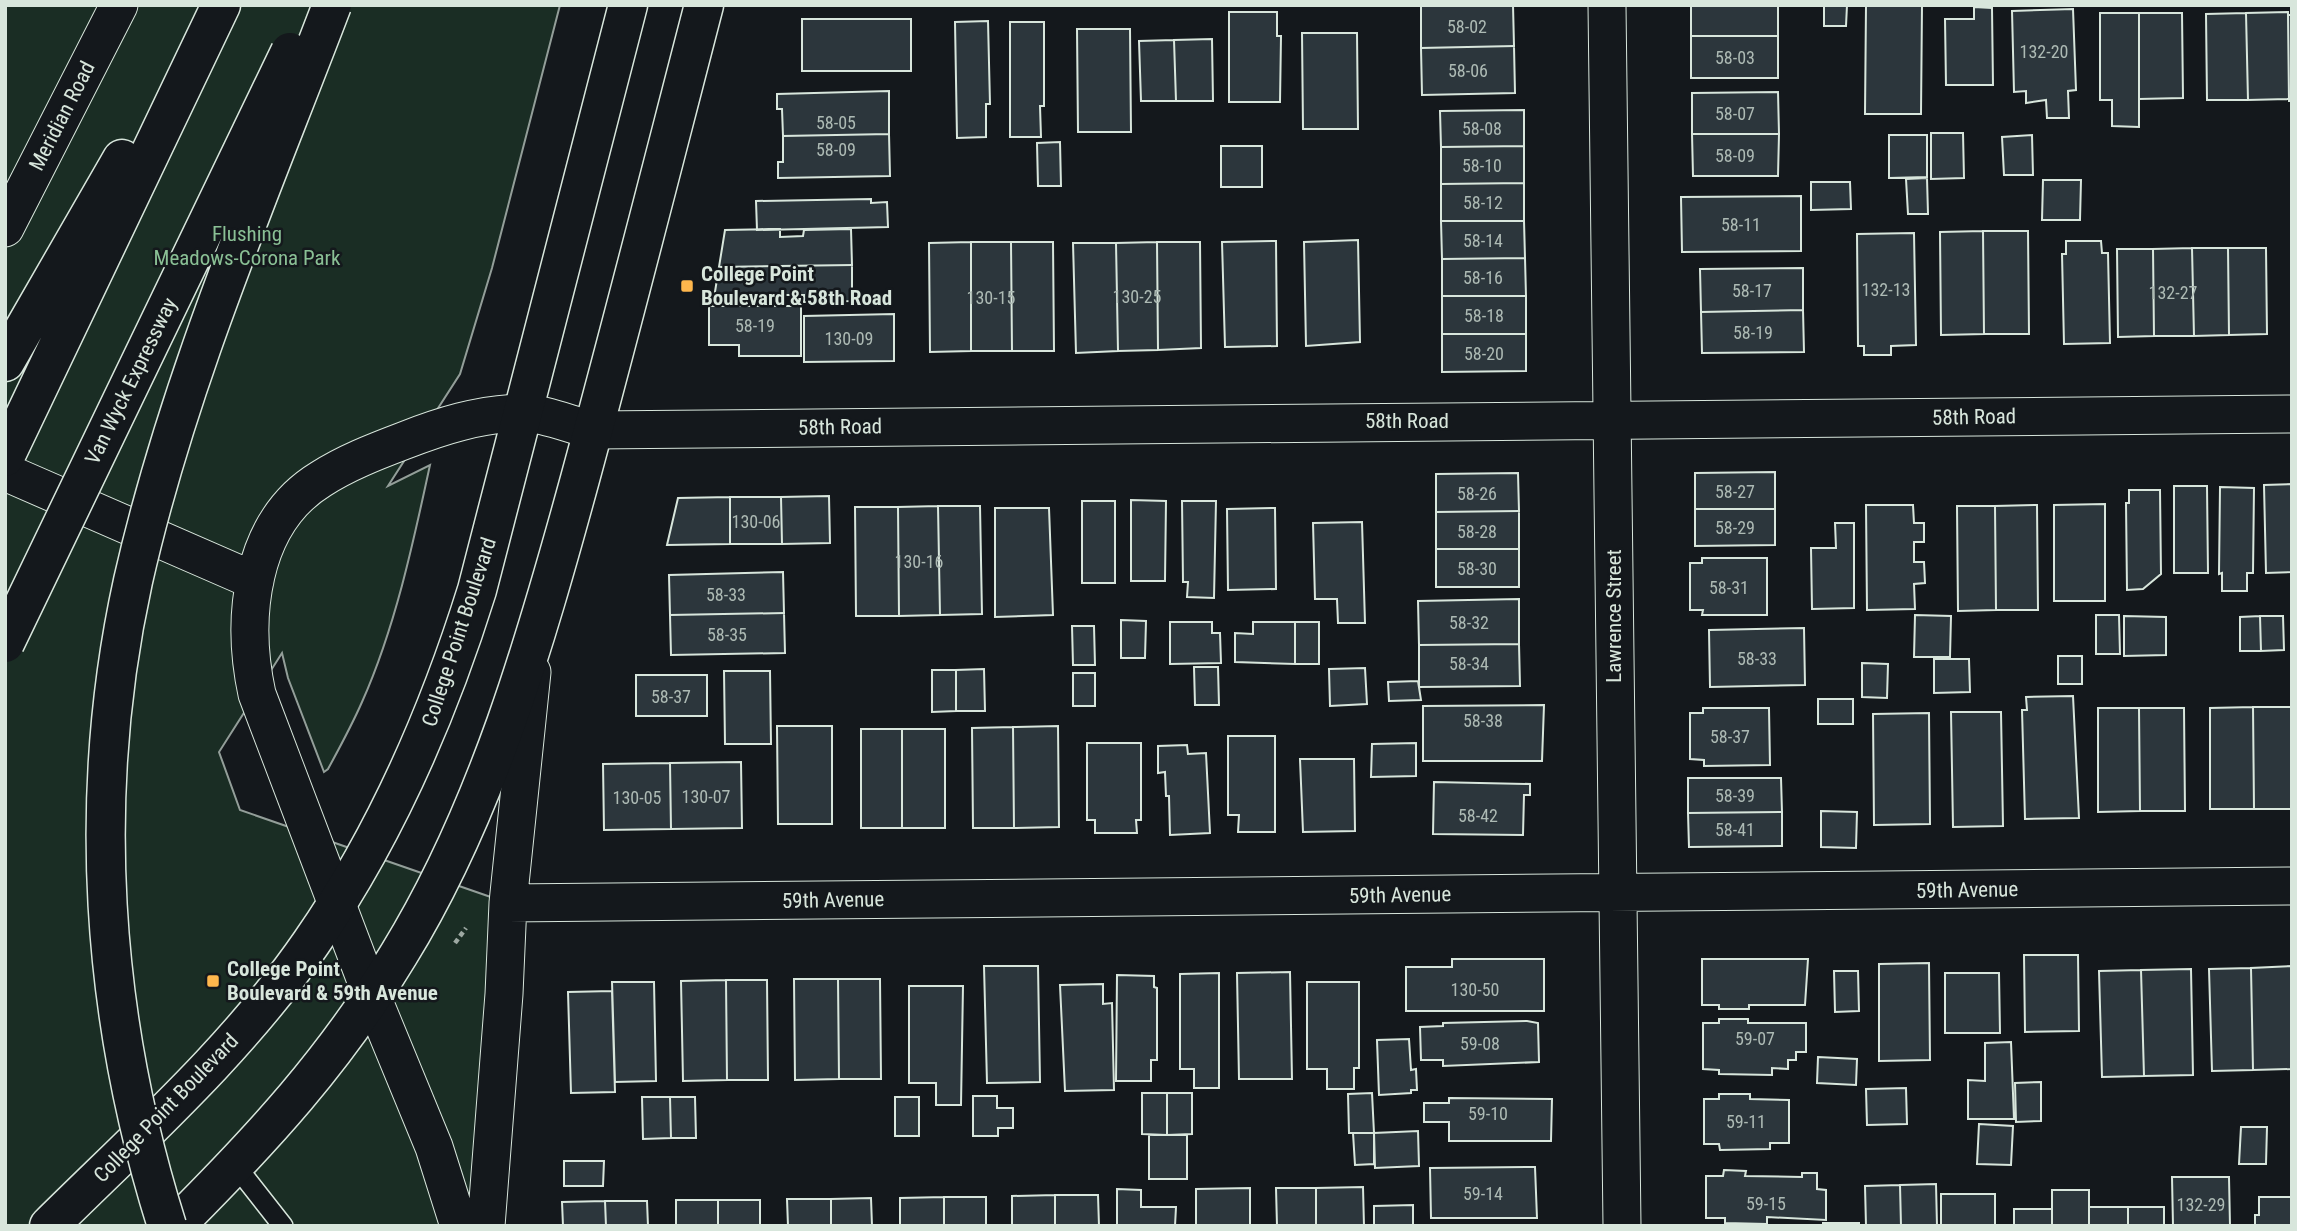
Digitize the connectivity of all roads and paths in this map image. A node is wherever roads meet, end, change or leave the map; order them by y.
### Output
1 (119, 5) edge
2 (210, 5) edge
3 (221, 5) edge
4 (312, 5) edge
5 (332, 5) edge
6 (628, 5) edge
7 (704, 5) edge
8 (1607, 5) edge
9 (5, 228) edge
10 (5, 362) edge
11 (524, 413) junction
12 (2292, 414) edge
13 (1612, 420) junction
14 (593, 430) junction
15 (5, 457) edge
16 (5, 472) edge
17 (255, 580) junction
18 (535, 641) junction
19 (5, 643) edge
20 (2292, 886) edge
21 (1616, 893) junction
22 (337, 902) junction
23 (508, 903) junction
24 (371, 995) junction
25 (235, 1166) junction
26 (49, 1226) edge
27 (167, 1226) edge
28 (175, 1226) edge
29 (283, 1226) edge
30 (459, 1226) edge
31 (486, 1226) edge
32 (1622, 1226) edge

1 - 9 street, Meridian Road
2 - 10 main road
3 - 15 main road
4 - 19 main road, Van Wyck Expressway, bridge
5 - 27 main road, bridge
6 - 11 main road, College Point Boulevard
7 - 14 main road
8 - 13 street, Lawrence Street
11 - 14 street, 58th Road
11 - 17 street
11 - 22 main road, College Point Boulevard
12 - 13 street, 58th Road
13 - 14 street, 58th Road
13 - 21 street, Lawrence Street
14 - 18 main road
16 - 17 street
17 - 22 street
18 - 23 street
18 - 24 main road
20 - 21 street, 59th Avenue
21 - 23 street, 59th Avenue
21 - 32 street, Lawrence Street
22 - 24 street
22 - 26 main road, College Point Boulevard
23 - 31 street
24 - 25 main road
24 - 30 street
25 - 28 main road
25 - 29 lane

